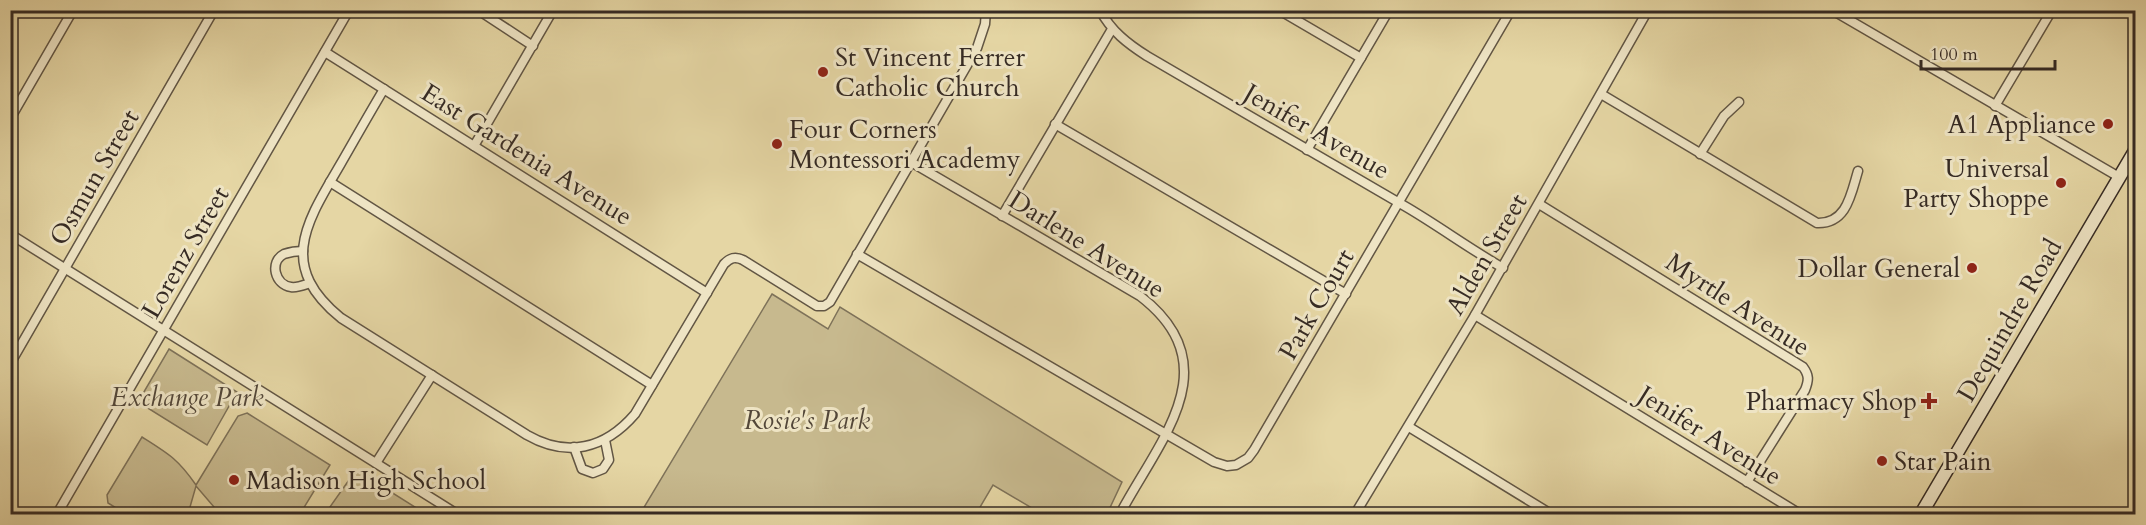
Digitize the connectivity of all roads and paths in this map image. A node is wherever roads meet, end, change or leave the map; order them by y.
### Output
1 (73, 10) edge
2 (214, 10) edge
3 (349, 10) edge
4 (478, 10) edge
5 (554, 10) edge
6 (986, 10) edge
7 (1100, 10) edge
8 (1279, 10) edge
9 (1389, 10) edge
10 (1511, 10) edge
11 (1648, 10) edge
12 (1832, 10) edge
13 (2052, 10) edge
14 (1112, 29) junction
15 (533, 46) junction
16 (325, 52) junction
17 (1361, 58) junction
18 (384, 89) junction
19 (1601, 94) junction
20 (1739, 102) dead end
21 (1995, 106) junction
22 (10, 119) edge
23 (1055, 124) junction
24 (474, 146) junction
25 (2136, 149) edge
26 (1308, 150) junction
27 (1700, 154) junction
28 (911, 162) junction
29 (1858, 171) dead end
30 (2119, 177) junction
31 (330, 182) junction
32 (1399, 203) junction
33 (1539, 204) junction
34 (1002, 216) junction
35 (10, 234) edge
36 (303, 251) junction
37 (857, 254) junction
38 (1503, 267) junction
39 (66, 269) junction
40 (310, 283) junction
41 (707, 293) junction
42 (1346, 294) junction
43 (1475, 315) junction
44 (165, 330) junction
45 (10, 364) edge
46 (432, 375) junction
47 (652, 385) junction
48 (1409, 427) junction
49 (1166, 434) junction
50 (605, 440) junction
51 (574, 447) junction
52 (376, 463) junction
53 (1747, 482) junction
54 (57, 514) edge
55 (458, 514) edge
56 (1120, 514) edge
57 (1355, 514) edge
58 (1551, 514) edge
59 (1800, 514) edge
60 (1921, 514) edge

1 - 22 street
2 - 39 street, Osmun Street
3 - 16 street, Lorenz Street
4 - 15 street
5 - 15 street
6 - 28 street
7 - 14 street, Jenifer Avenue
8 - 17 street
9 - 17 street
10 - 32 street, Park Court
11 - 19 street, Alden Street
12 - 21 street
13 - 21 street
14 - 23 street
14 - 26 street, Jenifer Avenue
15 - 24 street
16 - 18 street, East Gardenia Avenue
16 - 44 street, Lorenz Street
17 - 26 street
18 - 24 street, East Gardenia Avenue
18 - 31 street
19 - 27 street
19 - 33 street, Alden Street
20 - 27 street
21 - 30 street
23 - 34 street
23 - 42 street
24 - 41 street, East Gardenia Avenue
25 - 30 main road, Dequindre Road
26 - 32 street, Jenifer Avenue
27 - 29 street
28 - 34 street, Darlene Avenue
28 - 37 street
30 - 60 main road, Dequindre Road
31 - 36 street
31 - 47 street
32 - 38 street, Jenifer Avenue
32 - 42 street, Park Court
33 - 38 street, Alden Street
33 - 53 street, Myrtle Avenue
34 - 49 street, Darlene Avenue
35 - 39 street
36 - 40 street
36 - 40 street
37 - 41 street
37 - 49 street, Park Court
38 - 43 street, Alden Street
39 - 44 street
39 - 45 street, Osmun Street
40 - 46 street
41 - 47 street
42 - 49 street, Park Court
43 - 48 street, Alden Street
43 - 53 street, Jenifer Avenue
44 - 52 street
44 - 54 street, Lorenz Street
46 - 51 street
46 - 52 street
47 - 50 street
48 - 57 street, Alden Street
48 - 58 street
49 - 56 street
50 - 51 street
50 - 51 street
52 - 55 street
53 - 59 street, Jenifer Avenue

